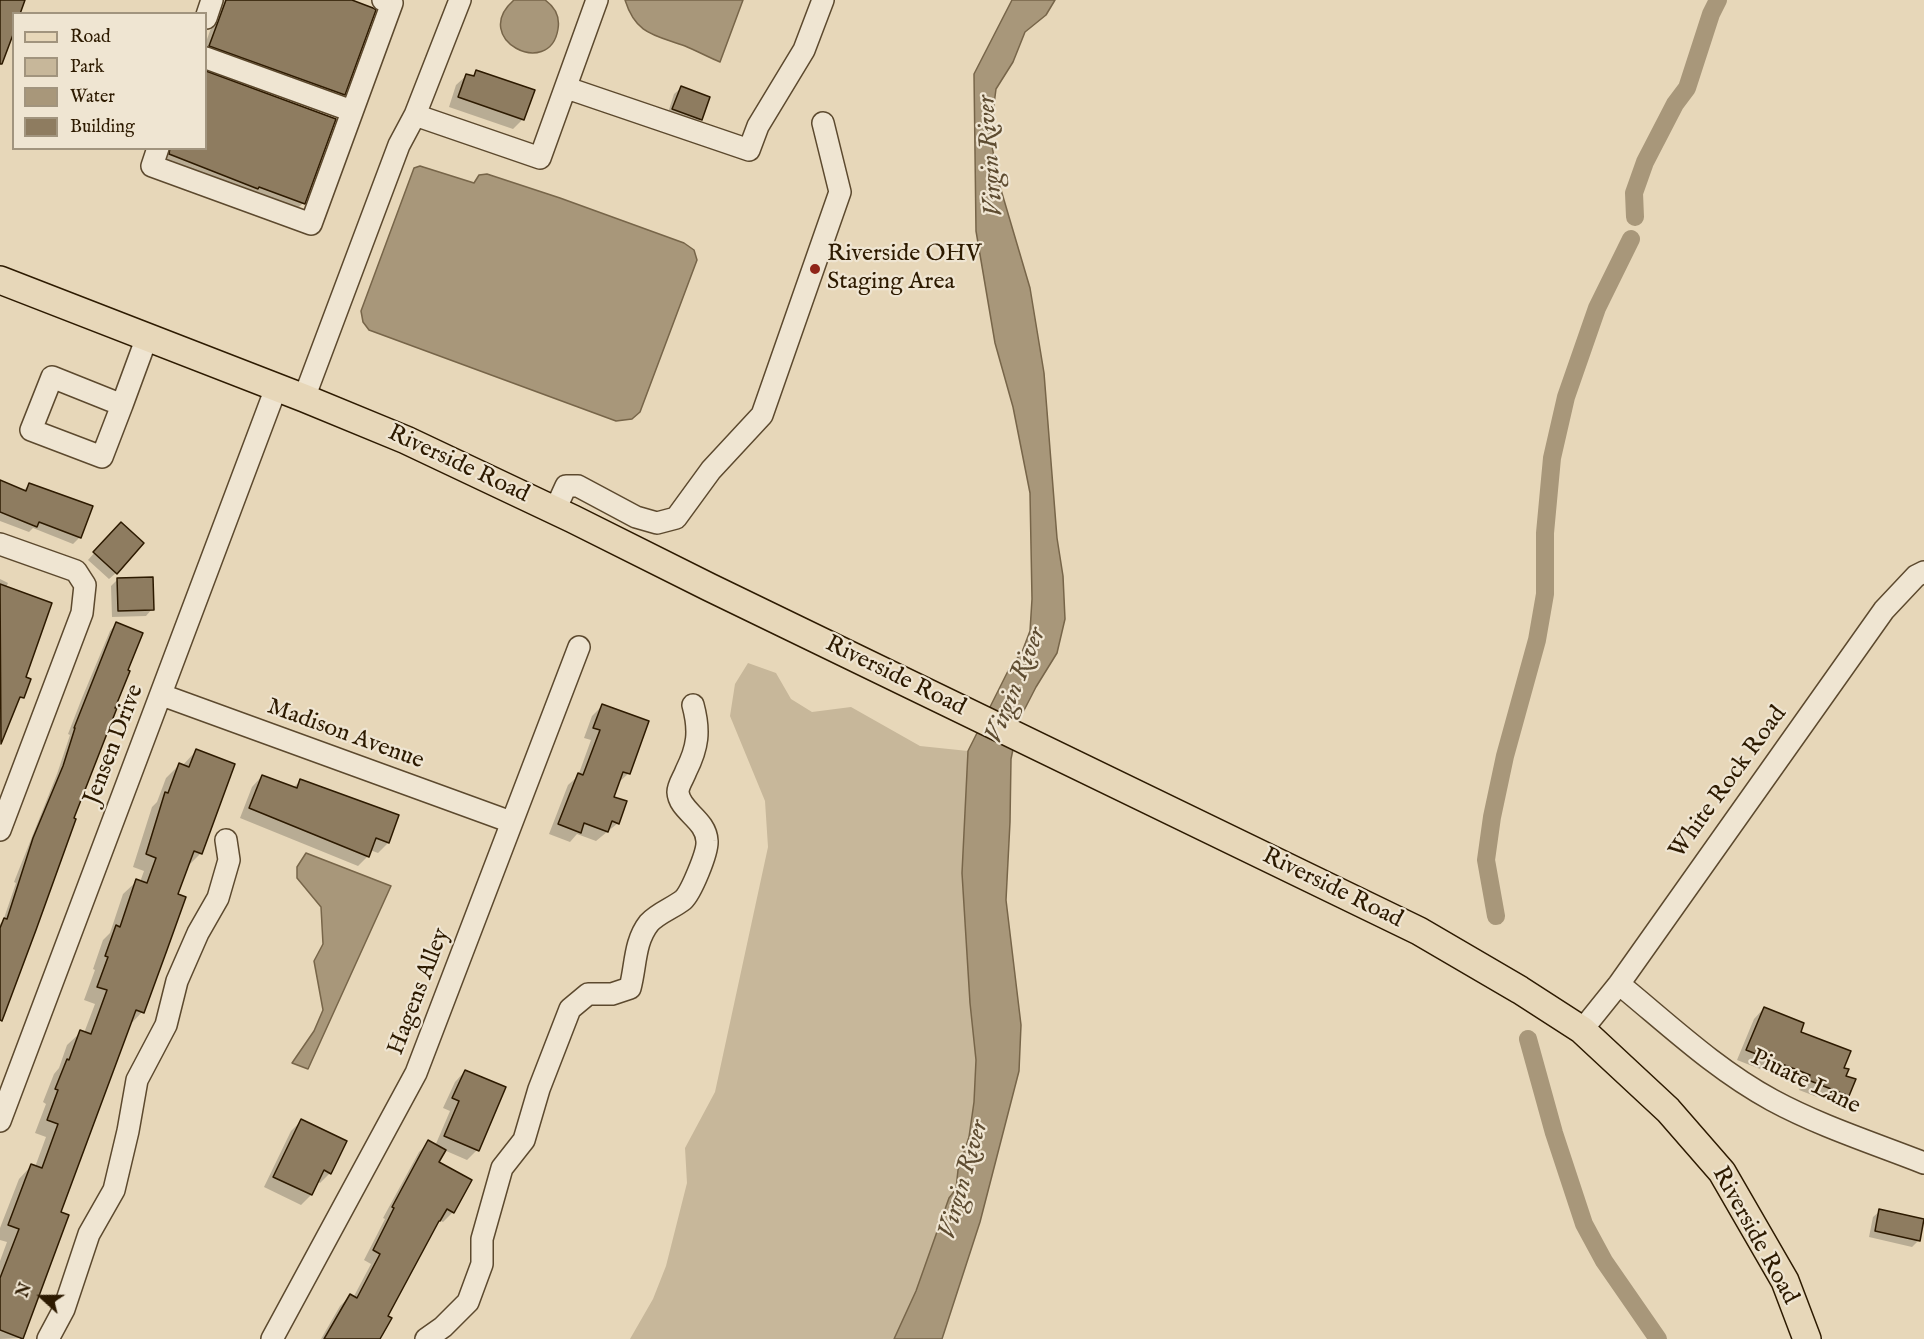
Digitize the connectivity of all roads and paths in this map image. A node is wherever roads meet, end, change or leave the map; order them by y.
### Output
1 (212, 0) edge
2 (383, 0) edge
3 (460, 0) edge
4 (597, 0) edge
5 (823, 0) edge
6 (207, 15) edge
7 (207, 58) edge
8 (567, 88) junction
9 (352, 111) junction
10 (415, 115) junction
11 (823, 123) dead end
12 (152, 164) edge
13 (0, 280) edge
14 (147, 337) junction
15 (276, 388) junction
16 (304, 398) junction
17 (122, 405) junction
18 (555, 510) junction
19 (0, 544) edge
20 (1924, 572) edge
21 (579, 647) dead end
22 (162, 695) junction
23 (693, 705) dead end
24 (511, 822) junction
25 (0, 830) edge
26 (226, 840) dead end
27 (1619, 984) junction
28 (1582, 1030) junction
29 (0, 1120) edge
30 (1924, 1163) edge
31 (48, 1339) edge
32 (272, 1339) edge
33 (426, 1339) edge
34 (1807, 1339) edge

1 - 6 street
2 - 9 street
3 - 10 street
4 - 8 street
5 - 8 street
7 - 9 street
8 - 10 street
9 - 12 street
10 - 16 street
11 - 18 street
13 - 14 main road, Riverside Road
14 - 15 main road, Riverside Road
14 - 17 street
15 - 16 main road, Riverside Road
15 - 22 street, Jensen Drive
16 - 18 main road, Riverside Road
17 - 17 street
18 - 28 main road, Riverside Road
19 - 25 street
20 - 27 street, White Rock Road
21 - 24 street, Hagens Alley
22 - 24 street, Madison Avenue
22 - 29 street, Jensen Drive
23 - 33 street
24 - 32 street, Hagens Alley
26 - 31 street
27 - 28 street, White Rock Road
27 - 30 street, Piuate Lane
28 - 34 main road, Riverside Road

